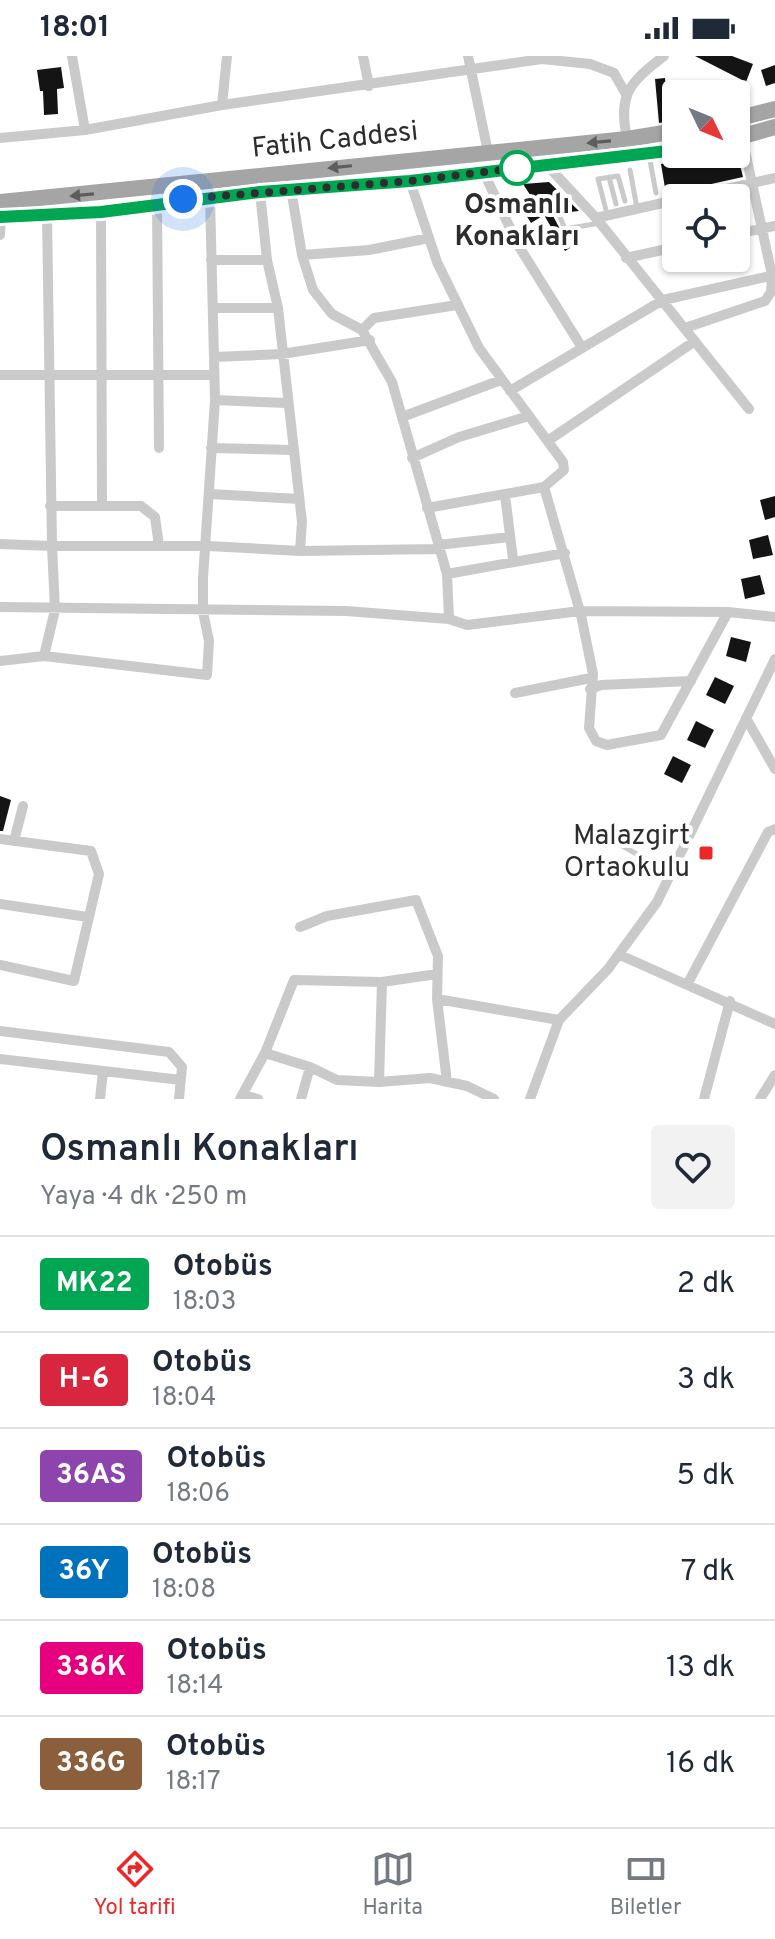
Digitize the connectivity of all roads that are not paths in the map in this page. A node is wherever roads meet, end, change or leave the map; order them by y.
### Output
1 (72, 56) edge
2 (227, 56) edge
3 (363, 56) edge
4 (664, 56) edge
5 (470, 62) edge
6 (369, 86) junction
7 (627, 96) junction
8 (222, 105) junction
9 (775, 109) edge
10 (750, 115) edge
11 (775, 127) edge
12 (85, 130) junction
13 (662, 133) edge
14 (750, 135) edge
15 (0, 138) edge
16 (627, 139) junction
17 (488, 152) junction
18 (662, 152) edge
19 (649, 154) junction
20 (547, 165) junction
21 (748, 168) edge
22 (630, 170) dead end
23 (484, 173) junction
24 (609, 177) junction
25 (775, 178) edge
26 (410, 181) junction
27 (753, 183) junction
28 (749, 184) edge
29 (291, 189) junction
30 (260, 192) junction
31 (656, 193) dead end
32 (210, 197) junction
33 (625, 201) dead end
34 (0, 202) edge
35 (157, 202) junction
36 (662, 203) edge
37 (616, 204) dead end
38 (637, 209) junction
39 (101, 212) junction
40 (47, 214) junction
41 (0, 217) edge
42 (560, 217) dead end
43 (601, 219) junction
44 (775, 226) edge
45 (762, 229) junction
46 (750, 231) edge
47 (0, 235) edge
48 (429, 238) junction
49 (662, 250) edge
50 (302, 255) junction
51 (626, 258) junction
52 (211, 260) junction
53 (267, 260) junction
54 (774, 275) edge
55 (663, 300) junction
56 (457, 305) junction
57 (213, 308) junction
58 (278, 308) junction
59 (685, 328) junction
60 (362, 330) junction
61 (370, 340) junction
62 (695, 341) junction
63 (581, 346) junction
64 (282, 354) junction
65 (214, 357) junction
66 (48, 374) junction
67 (159, 374) junction
68 (0, 375) edge
69 (213, 375) junction
70 (101, 376) junction
71 (501, 380) junction
72 (510, 391) junction
73 (215, 400) junction
74 (286, 403) junction
75 (749, 409) dead end
76 (529, 416) junction
77 (402, 417) junction
78 (549, 440) junction
79 (159, 448) dead end
80 (211, 448) junction
81 (292, 450) junction
82 (412, 458) junction
83 (544, 487) junction
84 (210, 494) junction
85 (505, 495) junction
86 (299, 499) junction
87 (50, 506) junction
88 (102, 506) junction
89 (427, 508) junction
90 (510, 537) junction
91 (0, 544) edge
92 (52, 546) junction
93 (159, 546) junction
94 (208, 546) junction
95 (439, 547) junction
96 (300, 551) junction
97 (565, 553) junction
98 (513, 559) junction
99 (447, 574) junction
100 (0, 607) edge
101 (55, 610) junction
102 (580, 611) junction
103 (203, 612) junction
104 (728, 612) junction
105 (775, 617) edge
106 (449, 619) junction
107 (44, 656) junction
108 (775, 659) edge
109 (0, 661) edge
110 (691, 681) junction
111 (591, 684) junction
112 (515, 693) dead end
113 (746, 718) junction
114 (775, 769) edge
115 (23, 806) dead end
116 (775, 829) edge
117 (599, 833) dead end
118 (0, 839) edge
119 (14, 841) junction
120 (671, 873) junction
121 (0, 904) edge
122 (88, 917) junction
123 (300, 927) dead end
124 (620, 955) junction
125 (0, 965) edge
126 (437, 974) junction
127 (382, 982) junction
128 (688, 983) junction
129 (437, 999) junction
130 (730, 1001) junction
131 (559, 1020) junction
132 (775, 1024) edge
133 (0, 1031) edge
134 (265, 1053) junction
135 (0, 1059) edge
136 (310, 1067) junction
137 (103, 1071) junction
138 (775, 1075) edge
139 (181, 1080) junction
140 (379, 1082) junction
141 (447, 1082) junction
142 (467, 1086) junction
143 (242, 1097) edge
144 (761, 1098) edge
145 (100, 1099) edge
146 (179, 1099) edge
147 (258, 1099) edge
148 (301, 1099) edge
149 (461, 1099) edge
150 (494, 1099) edge
151 (530, 1099) edge
152 (704, 1099) edge

1 - 12 street
2 - 8 street
3 - 6 street
4 - 7 street
5 - 6 street
5 - 7 street
5 - 17 street
6 - 8 street
7 - 16 street
8 - 12 street
9 - 10 main road
11 - 14 main road
12 - 15 street
13 - 16 main road, Fatih Caddesi
16 -> 17 main road, Fatih Caddesi
17 -> 34 main road, Fatih Caddesi
18 - 19 main road, Fatih Caddesi
19 - 20 main road, Fatih Caddesi
19 - 31 lane
20 - 23 main road, Fatih Caddesi
20 - 43 street
21 - 27 street
22 - 38 lane
23 - 26 main road, Fatih Caddesi
23 - 63 street
24 - 33 lane
24 - 37 lane
24 - 43 lane
25 - 27 street
26 - 29 main road, Fatih Caddesi
26 - 48 street
27 - 28 street
27 - 45 street
29 - 30 main road, Fatih Caddesi
29 - 50 street
30 - 32 main road, Fatih Caddesi
30 - 53 street
32 - 35 main road, Fatih Caddesi
32 - 52 street
35 - 39 main road, Fatih Caddesi
35 - 67 street
36 - 38 street
38 - 43 street
39 - 40 main road, Fatih Caddesi
39 - 70 street
40 - 41 main road, Fatih Caddesi
40 - 66 street
41 - 47 street
42 - 43 lane
43 - 51 street
44 - 45 street
45 - 46 street
45 - 54 street
48 - 50 street
48 - 56 street
49 - 51 street
50 - 60 street
51 - 55 street
52 - 53 street
52 - 57 street
53 - 58 street
54 - 55 street
54 - 59 street
55 - 59 street
55 - 63 street
56 - 60 street
56 - 71 street
57 - 58 street
57 - 65 street
58 - 64 street
59 - 62 street
60 - 61 street
61 - 64 street
61 - 77 street
62 - 75 street
62 - 78 street
63 - 72 street
64 - 65 street
64 - 74 street
65 - 69 street
66 - 68 street
66 - 70 street
66 - 87 street
67 - 69 street
67 - 70 street
67 - 79 street
69 - 73 street
70 - 88 street
71 - 72 street
71 - 77 street
72 - 76 street
73 - 74 street
73 - 80 street
74 - 81 street
76 - 78 street
76 - 82 street
77 - 82 street
78 - 83 street
80 - 81 street
80 - 84 street
81 - 86 street
82 - 89 street
83 - 85 street
83 - 97 street
84 - 86 street
84 - 94 street
85 - 89 street
85 - 90 street
86 - 96 street
87 - 88 street
87 - 92 street
88 - 93 street
89 - 95 street
90 - 95 street
90 - 98 street
91 - 92 street
92 - 93 street
92 - 101 street
93 - 94 street
94 - 96 street
94 - 103 street
95 - 96 street
95 - 99 street
97 - 98 street
97 - 102 street
98 - 99 street
99 - 106 street
100 - 101 street
101 - 103 street
101 - 107 street
102 - 104 street
102 - 106 street
102 - 111 street
103 - 106 street
103 - 107 street
104 - 105 street
104 - 110 street
107 - 109 street
108 - 113 street
110 - 111 street
110 - 111 street
111 - 112 street
113 - 114 street
113 - 120 street
115 - 119 street
116 - 128 street
117 - 120 lane
118 - 119 street
119 - 122 street
120 - 124 street
121 - 122 street
122 - 125 street
123 - 126 street
124 - 128 street
124 - 131 street
126 - 127 street
126 - 129 street
127 - 134 street
127 - 140 street
128 - 130 street
129 - 131 street
129 - 141 street
130 - 132 street
130 - 152 street
131 - 151 street
133 - 139 street
134 - 136 street
134 - 143 street
135 - 137 street
136 - 140 street
136 - 148 street
137 - 139 street
137 - 145 street
138 - 144 street
139 - 146 street
140 - 141 street
141 - 142 street
142 - 149 street
142 - 150 street
143 - 147 street

